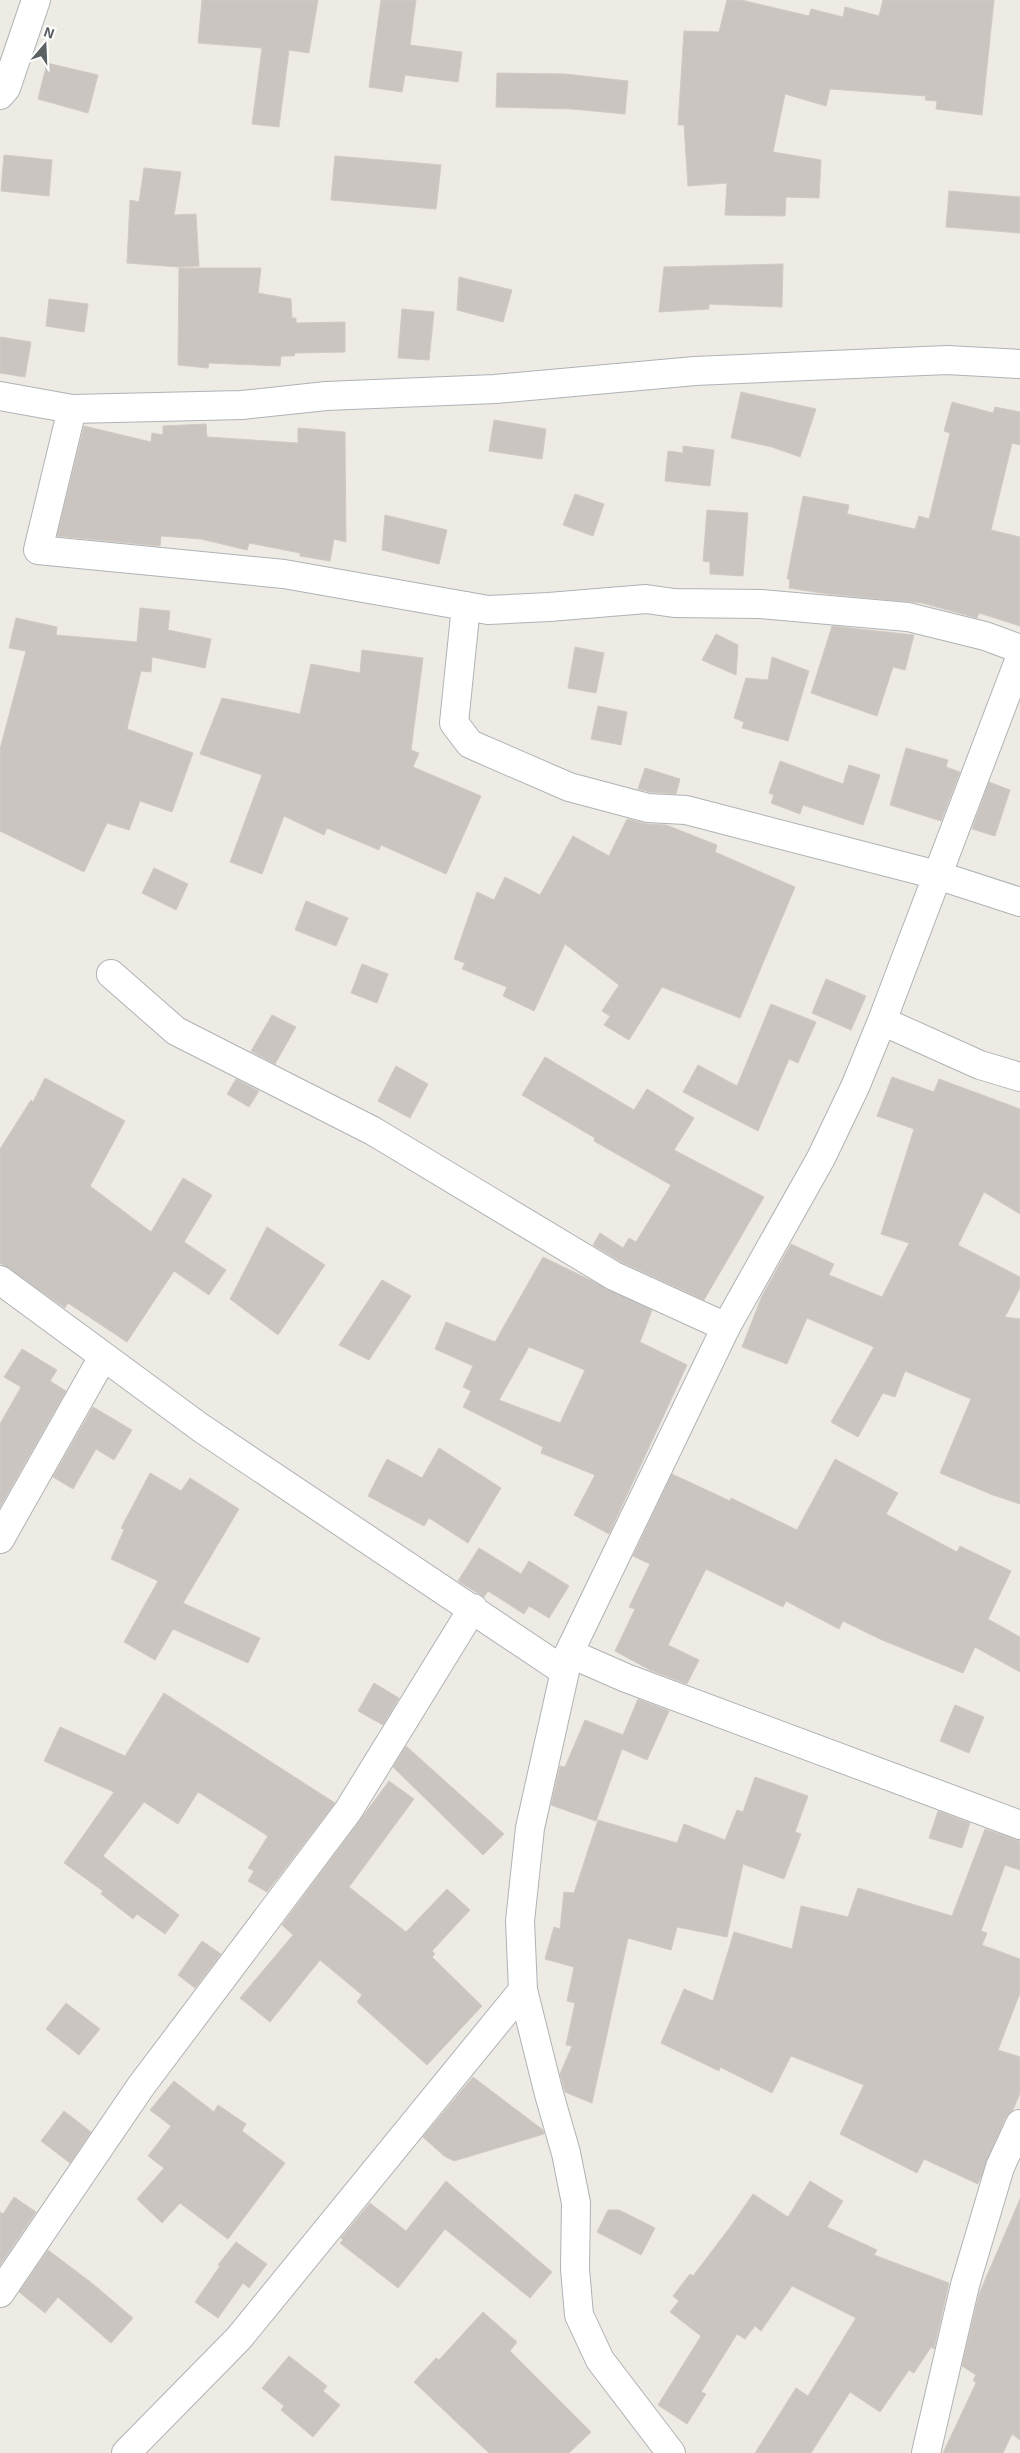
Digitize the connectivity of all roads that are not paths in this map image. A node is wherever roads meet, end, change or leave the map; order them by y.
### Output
1 (36, 0) edge
2 (0, 95) edge
3 (1020, 364) edge
4 (0, 396) edge
5 (72, 409) junction
6 (466, 606) junction
7 (1020, 649) edge
8 (1020, 658) edge
9 (936, 874) junction
10 (1020, 902) edge
11 (111, 974) dead end
12 (882, 1021) junction
13 (1020, 1077) edge
14 (0, 1280) edge
15 (726, 1327) junction
16 (103, 1357) junction
17 (0, 1540) edge
18 (473, 1608) junction
19 (567, 1662) junction
20 (1020, 1824) edge
21 (523, 1990) junction
22 (1020, 2124) edge
23 (0, 2292) edge
24 (126, 2453) edge
25 (672, 2453) edge
26 (926, 2453) edge

1 - 2 street
3 - 5 street
4 - 5 street
5 - 6 street
6 - 7 street
6 - 9 street
8 - 9 street
9 - 10 street
9 - 12 street
11 - 15 street
12 - 13 street
12 - 15 street
14 - 16 street
15 - 19 street
16 - 17 street
16 - 18 street
18 - 19 street
18 - 23 street
19 - 20 street
19 - 21 street
21 - 24 street
21 - 25 street
22 - 26 street

